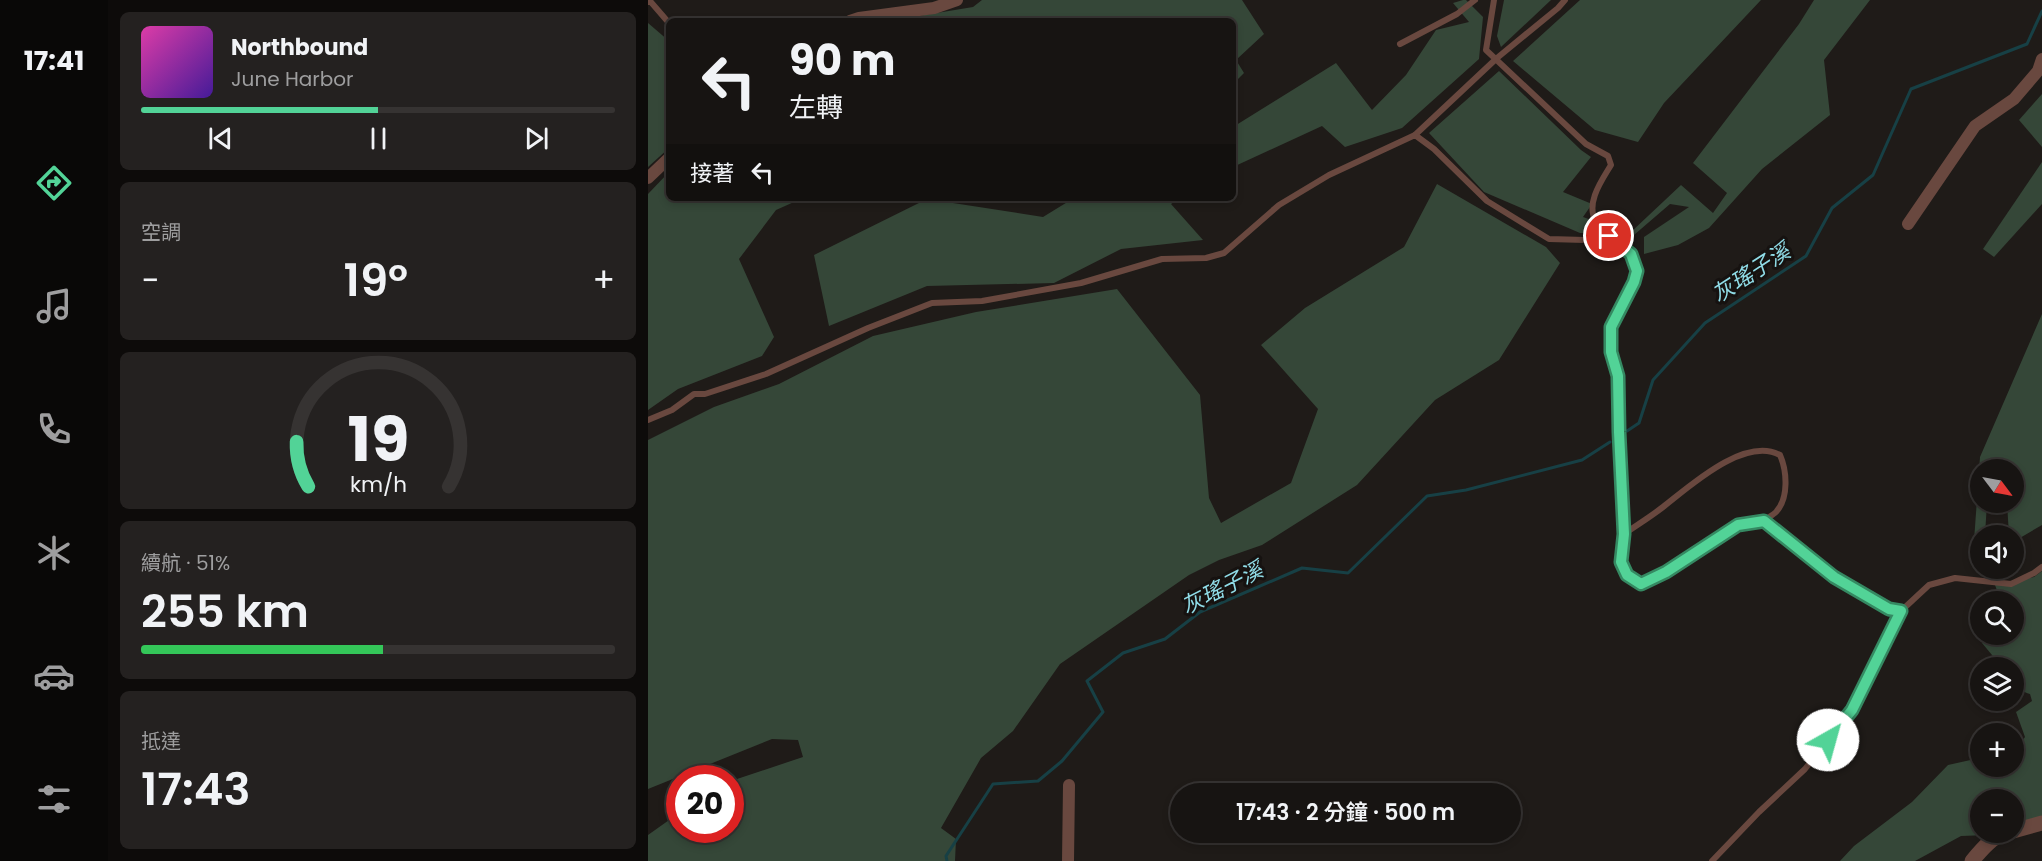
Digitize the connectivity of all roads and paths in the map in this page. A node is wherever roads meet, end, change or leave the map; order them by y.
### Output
1 (957, 0) edge
2 (1475, 0) edge
3 (1494, 0) edge
4 (1565, 0) edge
5 (648, 2) edge
6 (859, 18) edge
7 (666, 20) edge
8 (1400, 44) dead end
9 (1497, 58) junction
10 (2042, 59) edge
11 (1415, 135) junction
12 (666, 161) edge
13 (648, 178) edge
14 (1908, 224) dead end
15 (1609, 236) junction
16 (648, 420) edge
17 (1764, 521) junction
18 (1624, 534) junction
19 (2042, 567) edge
20 (1901, 611) junction
21 (1069, 784) dead end
22 (2042, 823) edge
23 (2024, 828) edge
24 (1989, 843) edge
25 (1068, 861) edge
26 (1712, 861) edge
27 (1972, 861) edge

1 - 6 street
2 - 8 lane
3 - 9 lane
4 - 9 lane
5 - 7 lane
9 - 11 lane
9 - 15 lane
10 - 14 street
11 - 15 lane
11 - 16 lane
12 - 13 street
15 - 18 lane
17 - 18 lane
17 - 18 lane
17 - 20 lane
19 - 20 lane
20 - 26 lane
21 - 25 street
22 - 23 street
24 - 27 street

